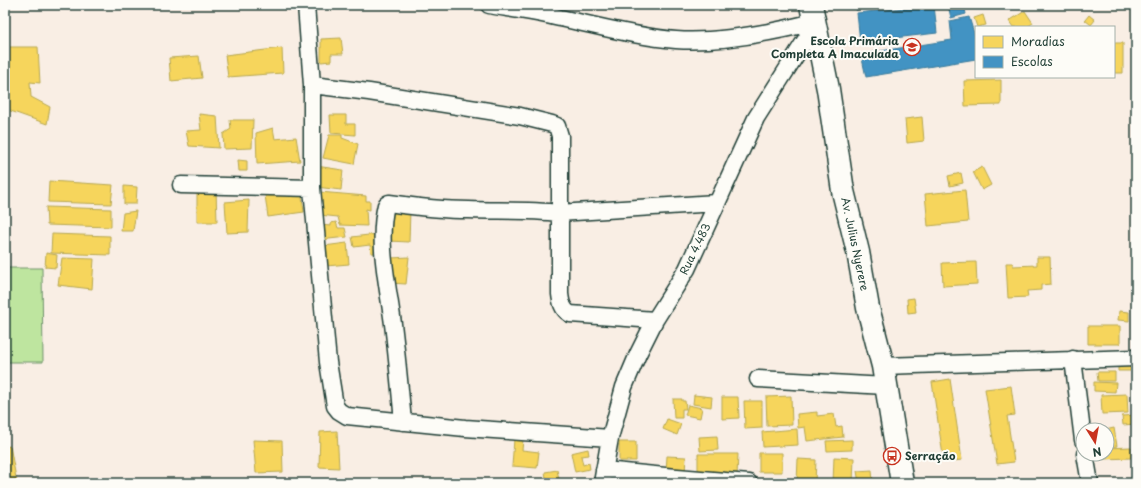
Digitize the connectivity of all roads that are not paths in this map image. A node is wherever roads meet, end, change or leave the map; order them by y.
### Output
1 (306, 5) edge
2 (497, 6) edge
3 (813, 17) edge
4 (312, 85) junction
5 (181, 185) dead end
6 (312, 188) junction
7 (716, 203) junction
8 (559, 213) junction
9 (655, 320) junction
10 (1136, 358) edge
11 (1073, 360) junction
12 (885, 376) junction
13 (758, 379) dead end
14 (403, 422) junction
15 (1081, 422) edge
16 (610, 438) junction
17 (1086, 462) edge
18 (603, 476) edge
19 (749, 483) edge
20 (902, 483) edge
21 (1090, 483) edge

1 - 4 street
2 - 3 street
3 - 7 street, Rua 4.483
3 - 12 main road, Av. Julius Nyerere
4 - 6 street
4 - 8 street
5 - 6 street
6 - 14 street
7 - 8 street
7 - 9 street, Rua 4.483
8 - 9 street
8 - 14 street
9 - 16 street, Rua 4.483
10 - 11 street
11 - 12 street
11 - 15 street
12 - 13 street
12 - 20 main road, Av. Julius Nyerere
14 - 16 street
16 - 18 street, Rua 4.483
17 - 21 street
18 - 19 street

